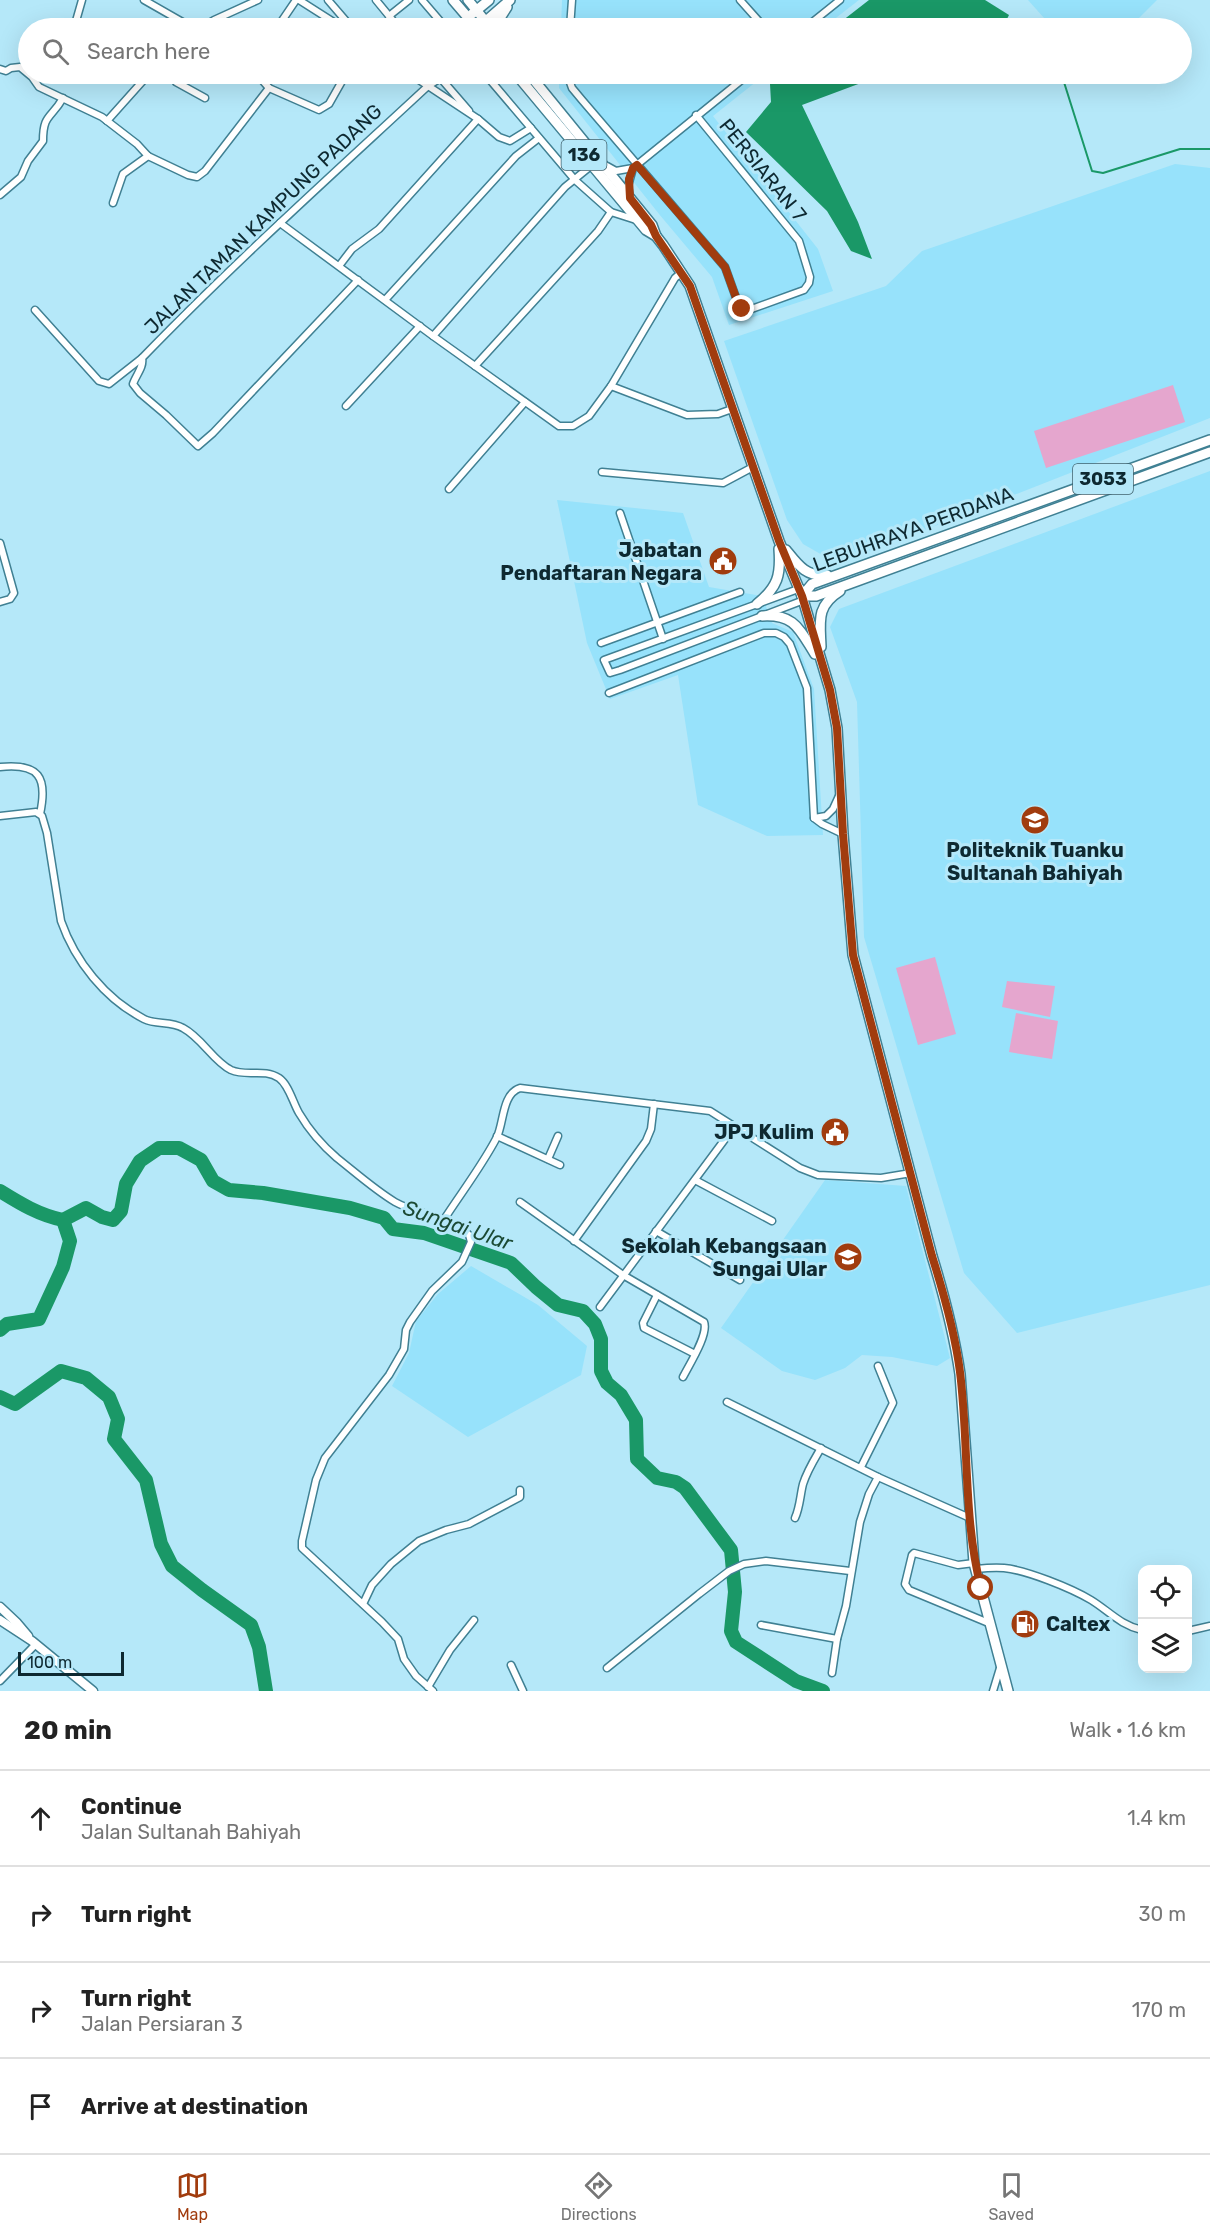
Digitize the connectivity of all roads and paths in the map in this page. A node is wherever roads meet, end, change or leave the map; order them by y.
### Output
1 (82, 0) edge
2 (144, 0) edge
3 (258, 0) edge
4 (297, 0) edge
5 (328, 0) edge
6 (376, 0) edge
7 (409, 0) edge
8 (422, 0) edge
9 (453, 0) edge
10 (468, 0) edge
11 (489, 0) edge
12 (511, 0) edge
13 (572, 0) edge
14 (740, 0) edge
15 (840, 0) edge
16 (830, 3) edge
17 (476, 10) junction
18 (389, 16) joint
19 (468, 17) joint
20 (77, 18) edge
21 (176, 18) edge
22 (218, 18) edge
23 (284, 18) edge
24 (327, 18) edge
25 (343, 18) edge
26 (437, 18) edge
27 (479, 18) edge
28 (492, 18) edge
29 (501, 18) edge
30 (571, 18) edge
31 (756, 18) edge
32 (815, 18) edge
33 (18, 67) edge
34 (0, 69) edge
35 (38, 84) edge
36 (140, 84) edge
37 (180, 84) edge
38 (266, 84) edge
39 (340, 84) edge
40 (425, 84) edge
41 (431, 84) edge
42 (449, 84) edge
43 (493, 84) edge
44 (524, 84) edge
45 (537, 84) edge
46 (571, 84) edge
47 (735, 84) edge
48 (428, 86) junction
49 (269, 88) junction
50 (63, 98) junction
51 (206, 98) dead end
52 (696, 115) junction
53 (475, 118) junction
54 (107, 121) junction
55 (531, 128) junction
56 (539, 138) junction
57 (147, 156) junction
58 (603, 164) junction
59 (592, 165) junction
60 (635, 167) junction
61 (575, 180) junction
62 (0, 195) edge
63 (630, 198) junction
64 (113, 204) dead end
65 (611, 212) junction
66 (638, 220) junction
67 (280, 223) junction
68 (656, 236) junction
69 (339, 266) junction
70 (682, 272) junction
71 (358, 280) junction
72 (385, 300) junction
73 (35, 310) dead end
74 (420, 326) junction
75 (433, 336) junction
76 (142, 358) junction
77 (475, 366) junction
78 (611, 386) junction
79 (525, 402) junction
80 (346, 406) dead end
81 (732, 409) junction
82 (1210, 440) edge
83 (1210, 452) edge
84 (753, 467) junction
85 (602, 472) dead end
86 (449, 489) dead end
87 (620, 513) dead end
88 (996, 519) junction
89 (779, 541) junction
90 (0, 543) edge
91 (963, 543) junction
92 (873, 563) junction
93 (857, 569) junction
94 (860, 579) junction
95 (740, 592) dead end
96 (802, 595) junction
97 (0, 602) edge
98 (758, 604) junction
99 (762, 616) junction
100 (658, 623) junction
101 (663, 639) junction
102 (601, 643) dead end
103 (821, 663) junction
104 (621, 670) junction
105 (625, 685) junction
106 (609, 693) dead end
107 (0, 767) edge
108 (841, 792) junction
109 (40, 814) junction
110 (0, 816) edge
111 (814, 818) junction
112 (843, 834) junction
113 (654, 1104) junction
114 (734, 1127) junction
115 (497, 1136) junction
116 (558, 1136) dead end
117 (548, 1160) junction
118 (560, 1165) dead end
119 (911, 1173) junction
120 (695, 1180) junction
121 (520, 1202) dead end
122 (443, 1221) junction
123 (772, 1221) dead end
124 (656, 1231) junction
125 (574, 1241) junction
126 (623, 1275) junction
127 (740, 1280) dead end
128 (657, 1295) junction
129 (600, 1307) dead end
130 (695, 1354) junction
131 (878, 1366) dead end
132 (683, 1377) dead end
133 (727, 1402) dead end
134 (821, 1448) junction
135 (861, 1467) junction
136 (878, 1477) junction
137 (520, 1490) dead end
138 (795, 1518) dead end
139 (970, 1518) junction
140 (975, 1566) junction
141 (850, 1571) junction
142 (363, 1604) junction
143 (0, 1607) edge
144 (0, 1620) edge
145 (474, 1620) dead end
146 (991, 1624) junction
147 (762, 1625) dead end
148 (1210, 1626) edge
149 (1138, 1628) edge
150 (1192, 1630) edge
151 (837, 1639) junction
152 (34, 1643) junction
153 (1001, 1662) junction
154 (512, 1665) dead end
155 (607, 1668) dead end
156 (832, 1673) dead end
157 (0, 1681) edge
158 (430, 1689) edge
159 (93, 1691) edge
160 (523, 1691) edge
161 (993, 1691) edge
162 (1008, 1691) edge

1 - 20 street
2 - 21 street
3 - 22 street
4 - 23 street
4 - 24 street
5 - 25 street
6 - 18 street
7 - 18 street
8 - 26 street
9 - 19 main road
10 - 17 main road
11 - 17 main road
12 - 28 main road
12 - 29 main road
13 - 30 street
14 - 31 street
15 - 16 street
16 - 32 street
17 - 19 main road
17 - 27 main road
33 - 34 street
35 - 50 street
36 - 54 street
37 - 51 street
38 - 49 street
39 - 49 street
40 - 48 street
41 - 48 street, JALAN TAMAN KAMPUNG PADANG
42 - 53 street
43 - 55 street
44 - 59 main road, 136
45 - 58 main road, 136
46 - 60 street
47 - 52 street
48 - 53 street
48 - 67 street, JALAN TAMAN KAMPUNG PADANG
49 - 57 street
50 - 54 street
50 - 62 street
52 - 60 street
52 - 60 street, PERSIARAN 7
53 - 55 street
53 - 69 street
54 - 57 street
55 - 56 street
56 - 61 street
56 - 72 street
57 - 64 street
58 - 60 street
58 - 63 main road, 136
59 - 61 street
59 - 66 main road, 136
60 - 63 street
61 - 65 street
61 - 75 street
63 - 68 main road, 136
65 - 66 street
65 - 77 street
66 - 68 main road, 136
67 - 69 street
67 - 76 street, JALAN TAMAN KAMPUNG PADANG
68 - 70 main road, 136
69 - 71 street
70 - 78 street
70 - 81 main road, 136
71 - 72 street
71 - 76 street, JALAN TAMAN KAMPUNG PADANG
72 - 74 street
73 - 76 street
74 - 75 street
74 - 80 street
75 - 77 street
77 - 79 street
78 - 79 street
78 - 81 street
79 - 86 street
81 - 84 main road, 136
82 - 88 main road, LEBUHRAYA PERDANA / 3053
83 - 91 main road, LEBUHRAYA PERDANA / 3053
84 - 85 street
84 - 89 main road, 136
87 - 100 street
88 - 91 main road
88 - 92 main road, LEBUHRAYA PERDANA / 3053
89 - 93 main road
89 - 96 main road, 136
89 - 98 main road
90 - 97 street
91 - 92 main road
91 - 94 main road, LEBUHRAYA PERDANA / 3053
92 - 93 main road, LEBUHRAYA PERDANA / 3053
93 - 96 main road, LEBUHRAYA PERDANA / 3053
94 - 96 main road, LEBUHRAYA PERDANA / 3053
94 - 103 main road
95 - 100 street
96 - 98 street
96 - 99 street
96 - 103 main road, 136
98 - 101 street
99 - 103 main road
99 - 104 street
100 - 101 street
100 - 102 street
101 - 104 street
103 - 108 main road, 136
104 - 105 street
105 - 106 street
105 - 111 street
107 - 109 street
108 - 111 street
108 - 112 main road, 136
109 - 110 street
109 - 122 street
111 - 112 street
112 - 119 main road, 136
113 - 114 street
113 - 115 street
113 - 125 street
114 - 119 street
114 - 120 street
115 - 117 street
115 - 122 street
116 - 117 street
117 - 118 street
119 - 139 main road, 136
120 - 123 street
120 - 124 street
121 - 125 street
122 - 142 street
124 - 126 street
124 - 127 street
125 - 126 street
126 - 128 street
126 - 129 street
128 - 130 street
128 - 130 street
130 - 132 street
131 - 135 street
133 - 134 street
134 - 135 street
134 - 138 street
135 - 136 street
136 - 139 street
136 - 141 street
137 - 142 street
139 - 140 main road, 136
140 - 146 main road, 136
140 - 146 street
140 - 149 street
141 - 151 street
141 - 155 street
142 - 158 street
143 - 152 main road
144 - 152 main road
145 - 158 street
146 - 153 main road, 136
147 - 151 street
148 - 150 street
151 - 156 street
152 - 157 street
152 - 159 main road
153 - 161 street
153 - 162 main road, 136
154 - 160 street

